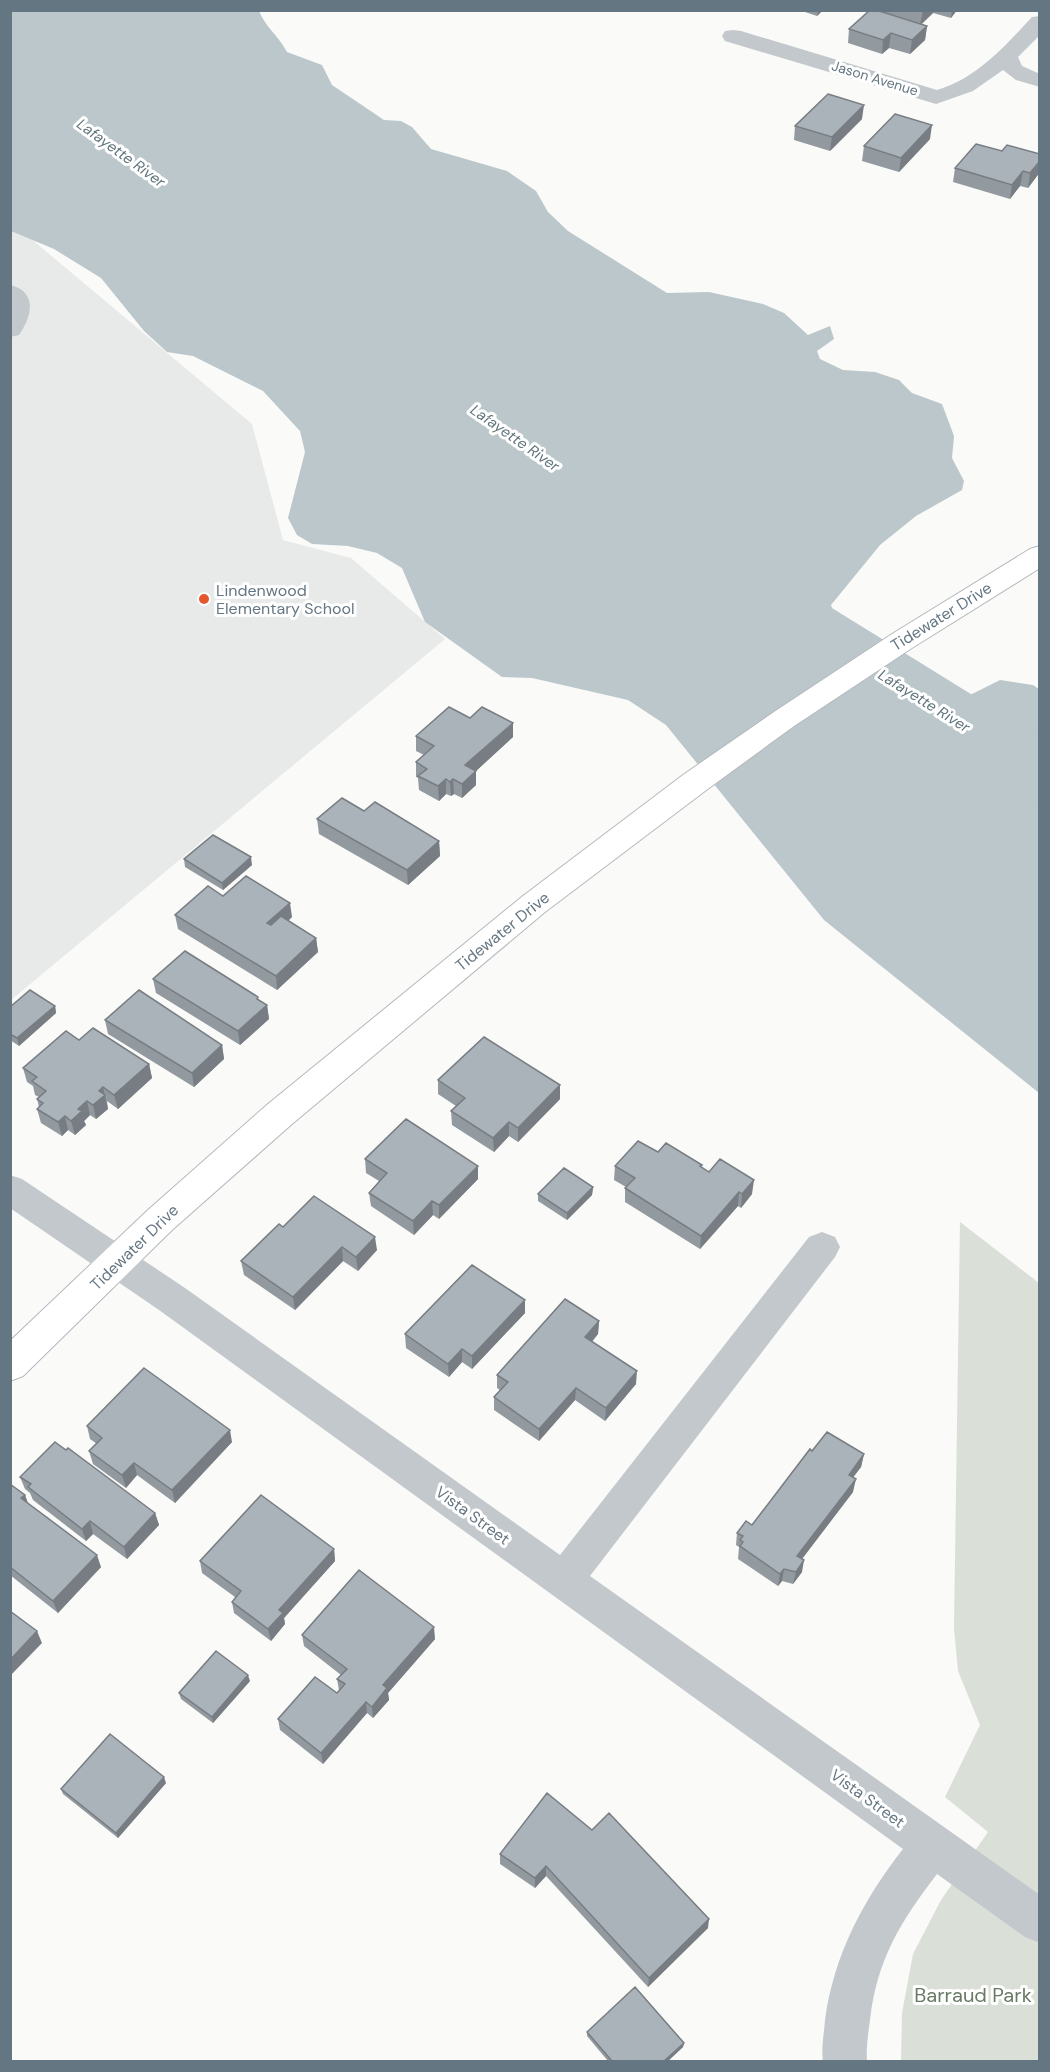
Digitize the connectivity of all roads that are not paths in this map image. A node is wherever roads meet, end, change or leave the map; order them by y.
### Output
1 (1040, 22) edge
2 (733, 36) dead end
3 (1008, 56) junction
4 (1040, 81) edge
5 (10, 292) edge
6 (10, 330) edge
7 (1040, 555) edge
8 (10, 1189) edge
9 (822, 1247) dead end
10 (116, 1263) junction
11 (10, 1365) edge
12 (564, 1580) junction
13 (933, 1845) junction
14 (1040, 1922) edge
15 (845, 2061) edge

1 - 3 street, Jason Avenue
2 - 3 street, Jason Avenue
3 - 4 street
5 - 6 street
7 - 10 highway, Tidewater Drive
8 - 10 street, Vista Street
9 - 12 street
10 - 11 highway, Tidewater Drive
10 - 12 street, Vista Street
12 - 13 street, Vista Street
13 - 14 street, Vista Street
13 - 15 street

